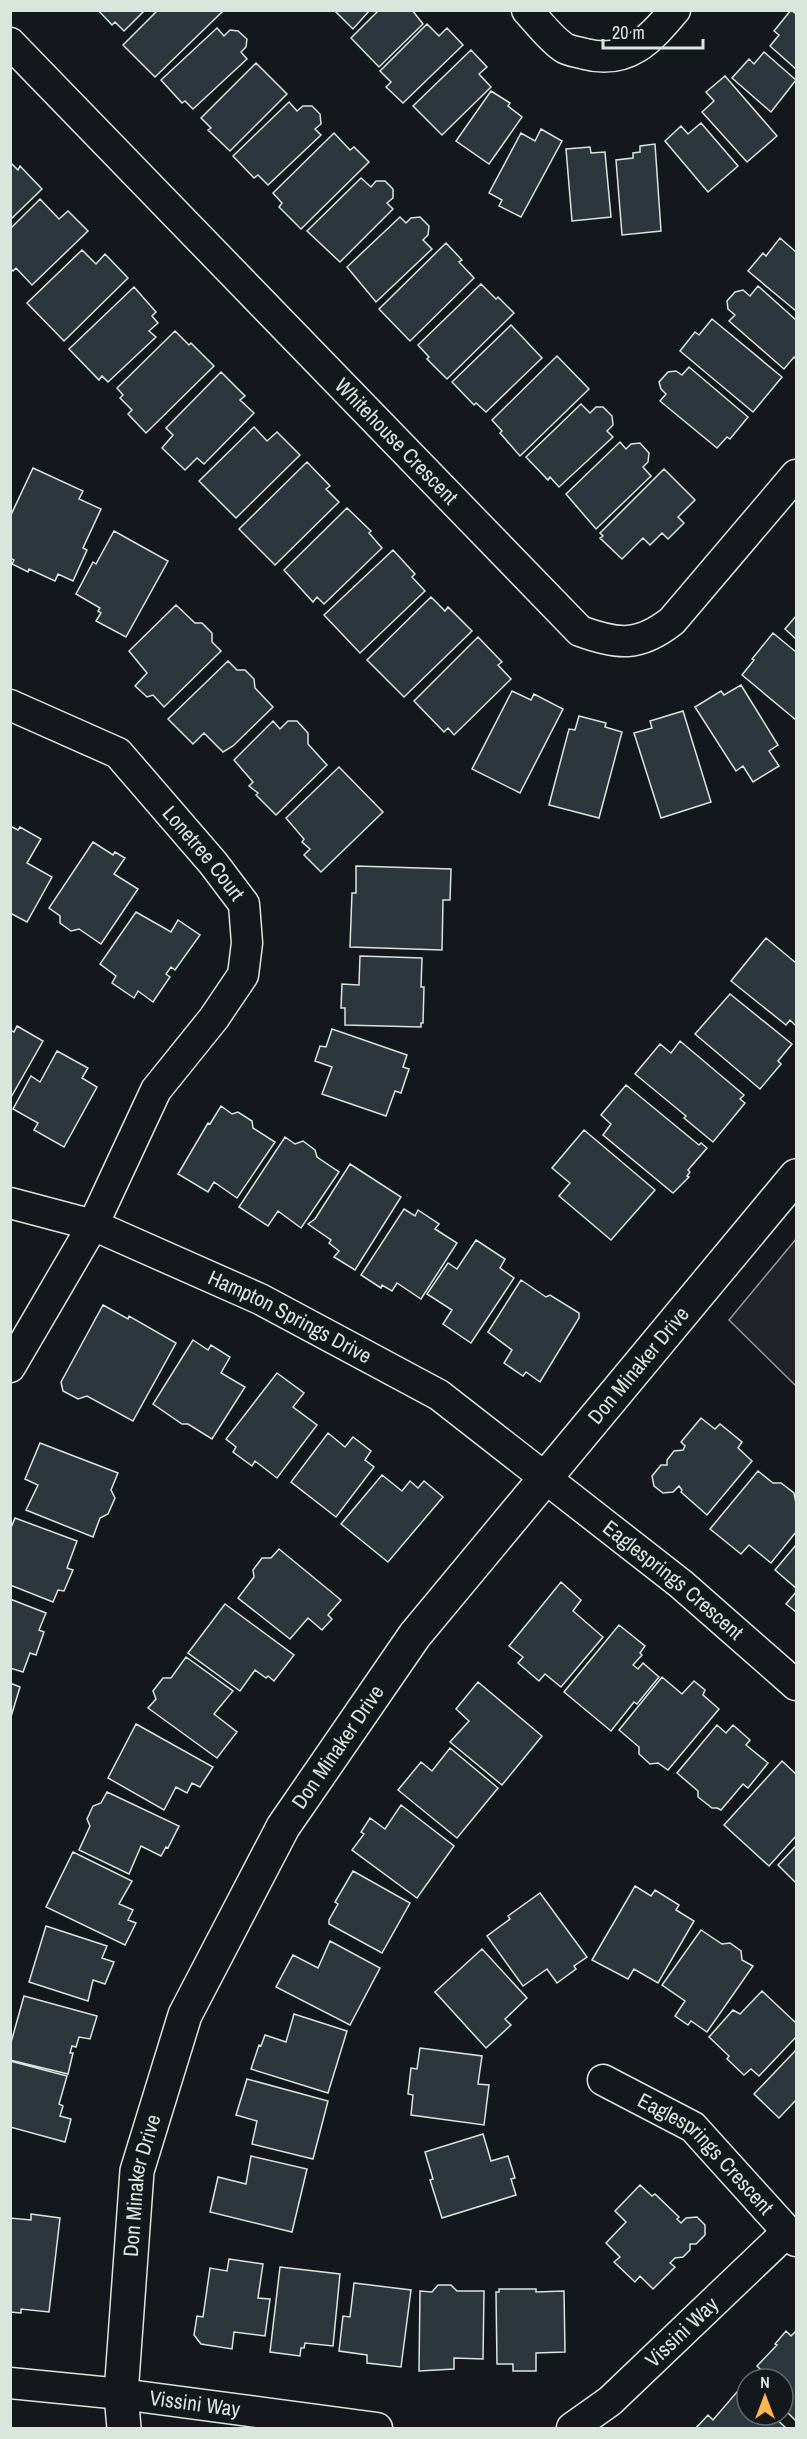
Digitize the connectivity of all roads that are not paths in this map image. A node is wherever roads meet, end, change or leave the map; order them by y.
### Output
1 (527, 10) edge
2 (675, 10) edge
3 (10, 43) edge
4 (796, 475) edge
5 (10, 705) edge
6 (796, 1176) edge
7 (10, 1203) edge
8 (93, 1226) junction
9 (10, 1367) edge
10 (546, 1478) junction
11 (796, 1685) edge
12 (603, 2080) dead end
13 (792, 2236) edge
14 (10, 2383) edge
15 (121, 2394) junction
16 (124, 2428) edge
17 (377, 2428) edge
18 (572, 2428) edge

1 - 2 street
3 - 4 street, Whitehouse Crescent
5 - 8 street, Lonetree Court
6 - 10 street, Don Minaker Drive
7 - 8 street, Hampton Springs Drive
8 - 9 street, Lonetree Court
8 - 10 street, Hampton Springs Drive
10 - 11 street, Eaglesprings Crescent
10 - 15 street, Don Minaker Drive
12 - 13 street, Eaglesprings Crescent
13 - 18 street, Vissini Way
14 - 15 street, Vissini Way
15 - 16 street, Don Minaker Drive
15 - 17 street, Vissini Way

